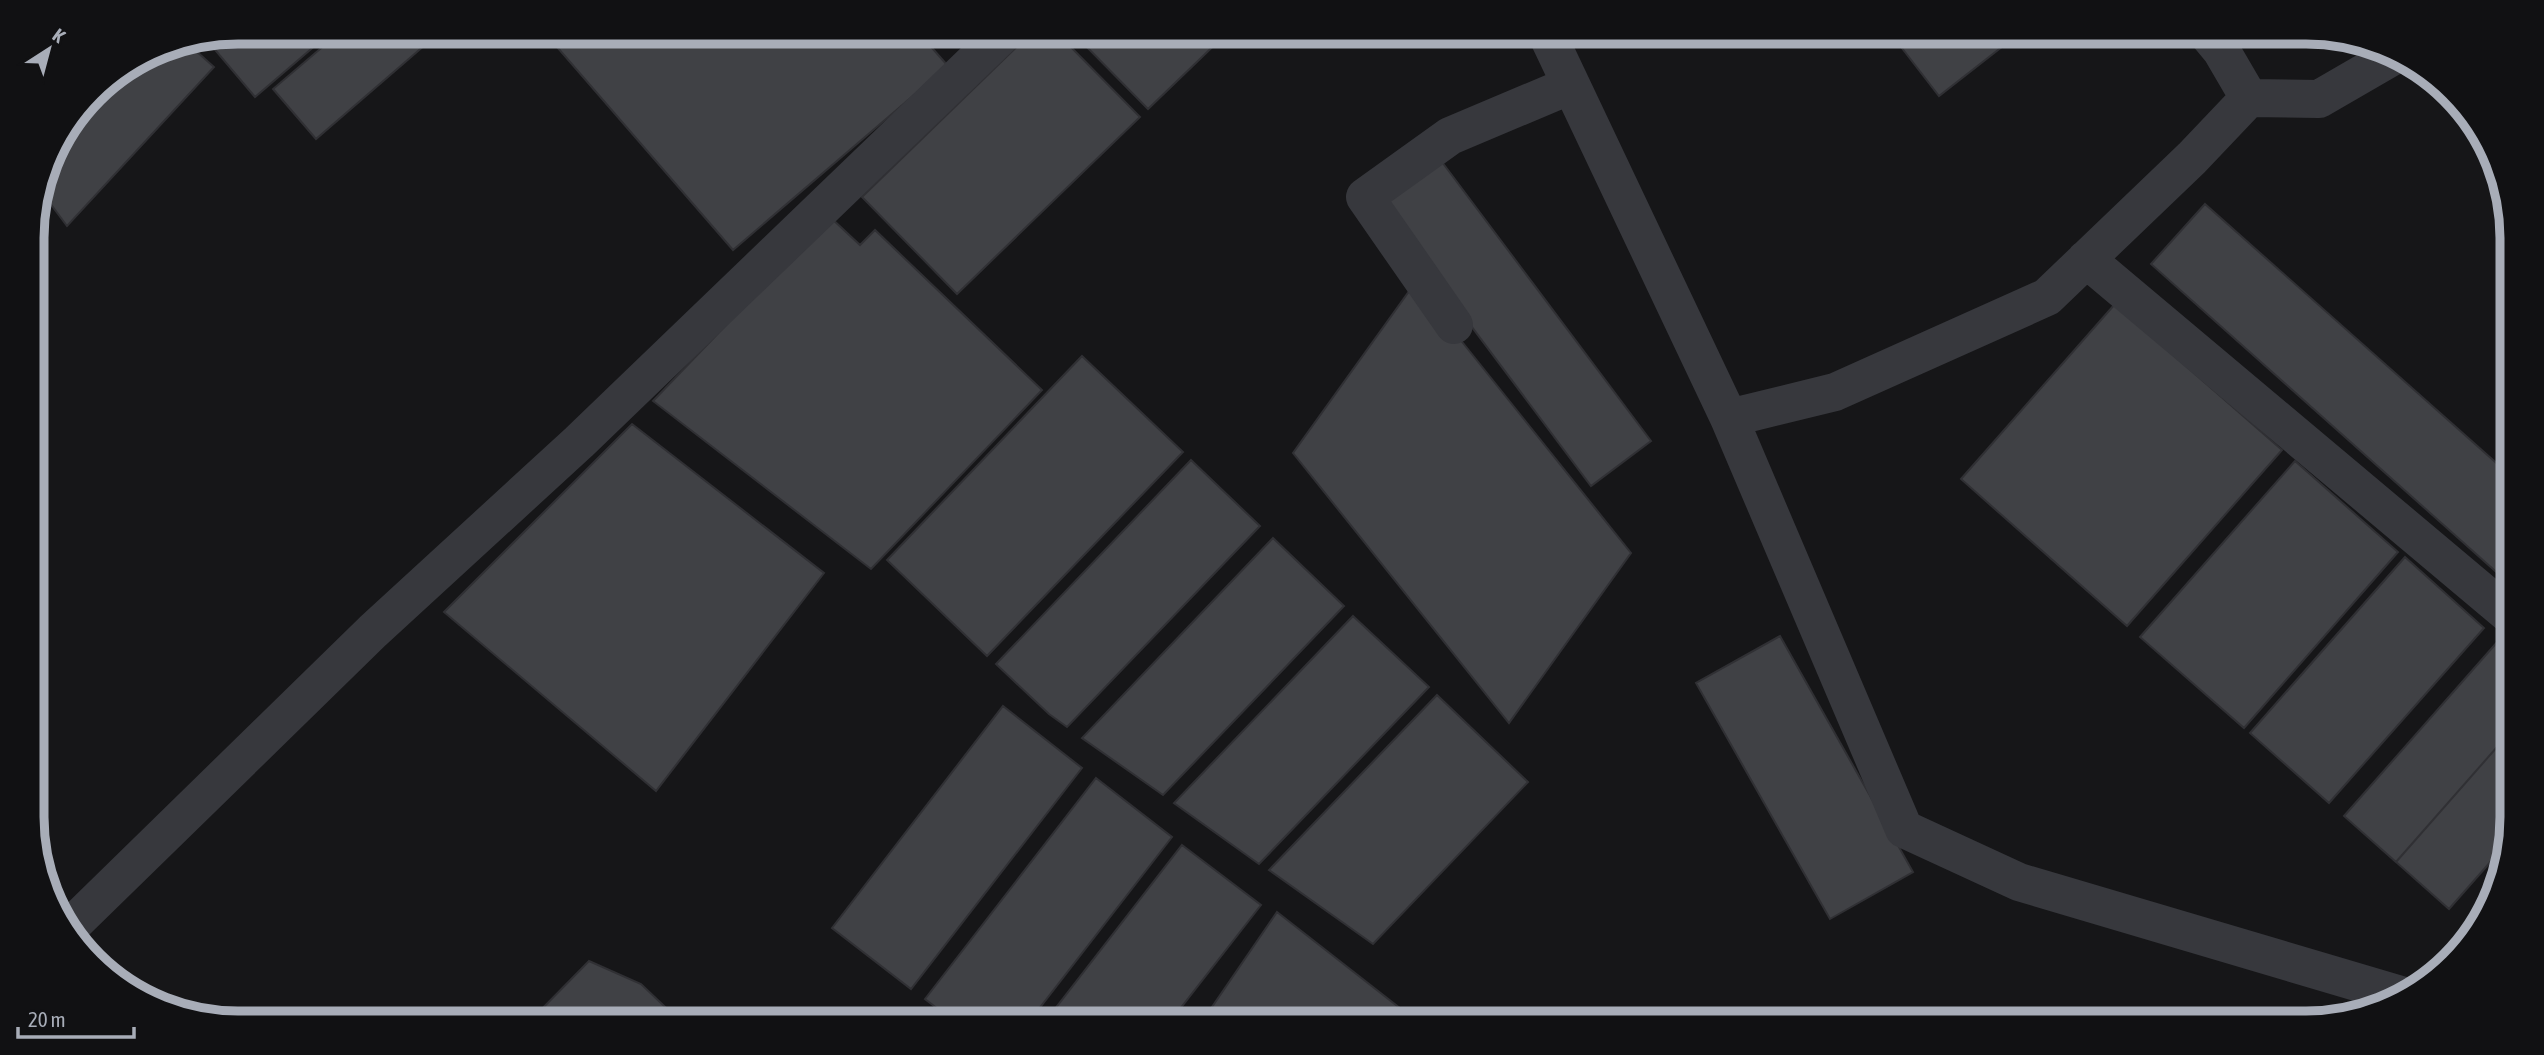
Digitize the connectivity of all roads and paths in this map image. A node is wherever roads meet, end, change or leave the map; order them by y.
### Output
1 (993, 44) edge
2 (1552, 44) edge
3 (2216, 44) edge
4 (2385, 61) edge
5 (1571, 85) junction
6 (2249, 98) junction
7 (2086, 260) junction
8 (1454, 325) dead end
9 (1729, 418) junction
10 (2500, 607) edge
11 (75, 923) edge
12 (2391, 992) edge

1 - 11 street
2 - 5 street
3 - 6 street
4 - 6 street
5 - 8 street
5 - 9 street
6 - 7 street
7 - 9 street
7 - 10 street
9 - 12 street

